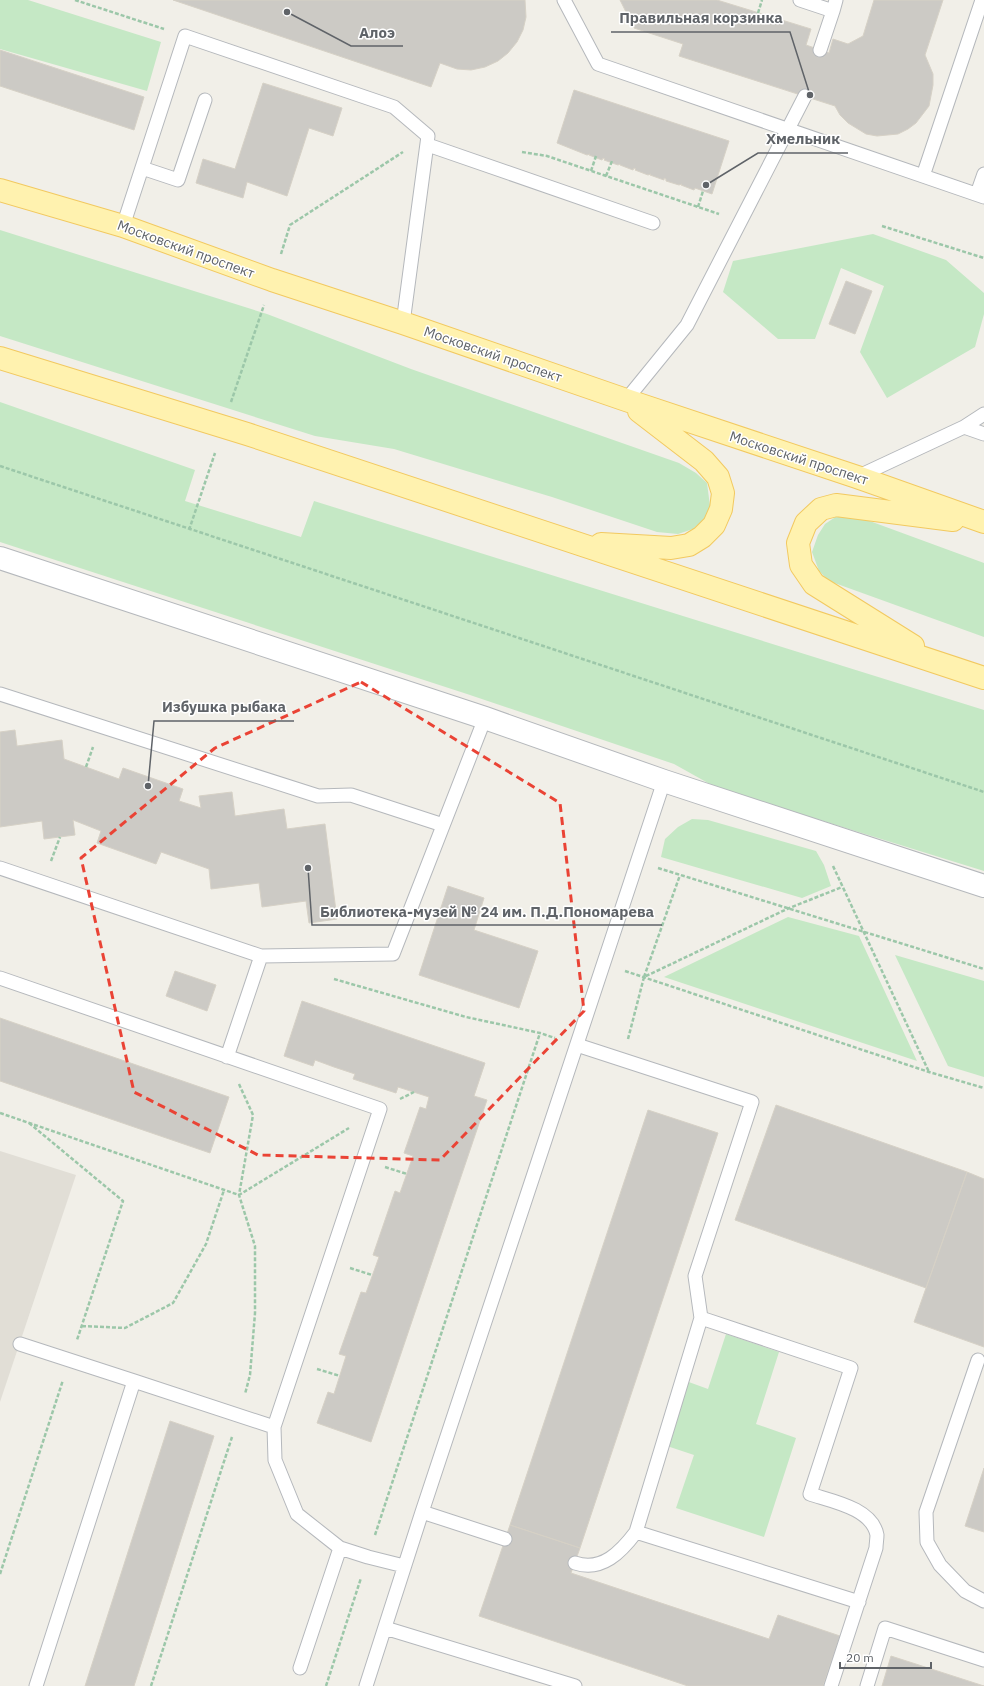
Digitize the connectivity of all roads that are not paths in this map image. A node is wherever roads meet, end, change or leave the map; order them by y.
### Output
1 (564, 0) edge
2 (800, 0) edge
3 (982, 0) edge
4 (834, 5) edge
5 (820, 50) dead end
6 (805, 96) dead end
7 (205, 100) dead end
8 (788, 130) junction
9 (428, 145) junction
10 (142, 168) junction
11 (984, 174) edge
12 (923, 176) junction
13 (0, 190) edge
14 (981, 196) edge
15 (653, 223) dead end
16 (123, 226) junction
17 (403, 323) junction
18 (0, 358) edge
19 (626, 400) junction
20 (984, 414) edge
21 (964, 427) junction
22 (984, 434) edge
23 (857, 477) junction
24 (984, 523) edge
25 (572, 542) junction
26 (0, 558) edge
27 (941, 664) junction
28 (984, 678) edge
29 (0, 694) edge
30 (485, 718) junction
31 (664, 781) junction
32 (443, 825) junction
33 (0, 868) edge
34 (984, 886) edge
35 (261, 956) junction
36 (0, 978) edge
37 (577, 1045) junction
38 (227, 1057) junction
39 (701, 1318) junction
40 (20, 1344) dead end
41 (978, 1360) dead end
42 (134, 1381) junction
43 (274, 1427) junction
44 (422, 1512) junction
45 (636, 1532) junction
46 (505, 1539) dead end
47 (340, 1548) junction
48 (575, 1563) dead end
49 (404, 1566) junction
50 (984, 1601) edge
51 (859, 1602) junction
52 (385, 1628) junction
53 (984, 1660) edge
54 (300, 1668) dead end
55 (36, 1686) edge
56 (366, 1686) edge
57 (575, 1686) edge
58 (831, 1686) edge
59 (867, 1686) edge

1 - 8 lane
2 - 4 lane
3 - 12 lane
4 - 5 lane
6 - 8 lane
7 - 10 lane
8 - 12 lane
8 - 19 lane
9 - 10 lane
9 - 15 lane
9 - 17 lane
10 - 16 lane
11 - 14 lane
12 - 14 lane
13 - 16 main road, Московский проспект
16 - 17 main road, Московский проспект
17 - 19 main road, Московский проспект
18 - 25 main road
19 - 23 main road, Московский проспект
19 - 25 main road
20 - 21 lane
21 - 22 lane
21 - 23 lane
23 - 24 main road, Московский проспект
24 - 27 main road
25 - 27 main road
26 - 30 street
27 - 28 main road
29 - 32 lane
30 - 31 street
30 - 32 lane
31 - 34 street
31 - 37 lane
32 - 35 lane
33 - 35 lane
35 - 38 lane
36 - 38 lane
37 - 39 lane
37 - 44 lane
38 - 43 lane
39 - 45 lane
39 - 51 lane
40 - 42 lane
41 - 50 lane
42 - 43 lane
42 - 55 lane
43 - 47 lane
44 - 46 lane
44 - 49 lane
45 - 48 lane
45 - 51 lane
47 - 49 lane
47 - 54 lane
49 - 52 lane
51 - 58 lane
52 - 56 lane
52 - 57 lane
53 - 59 lane

